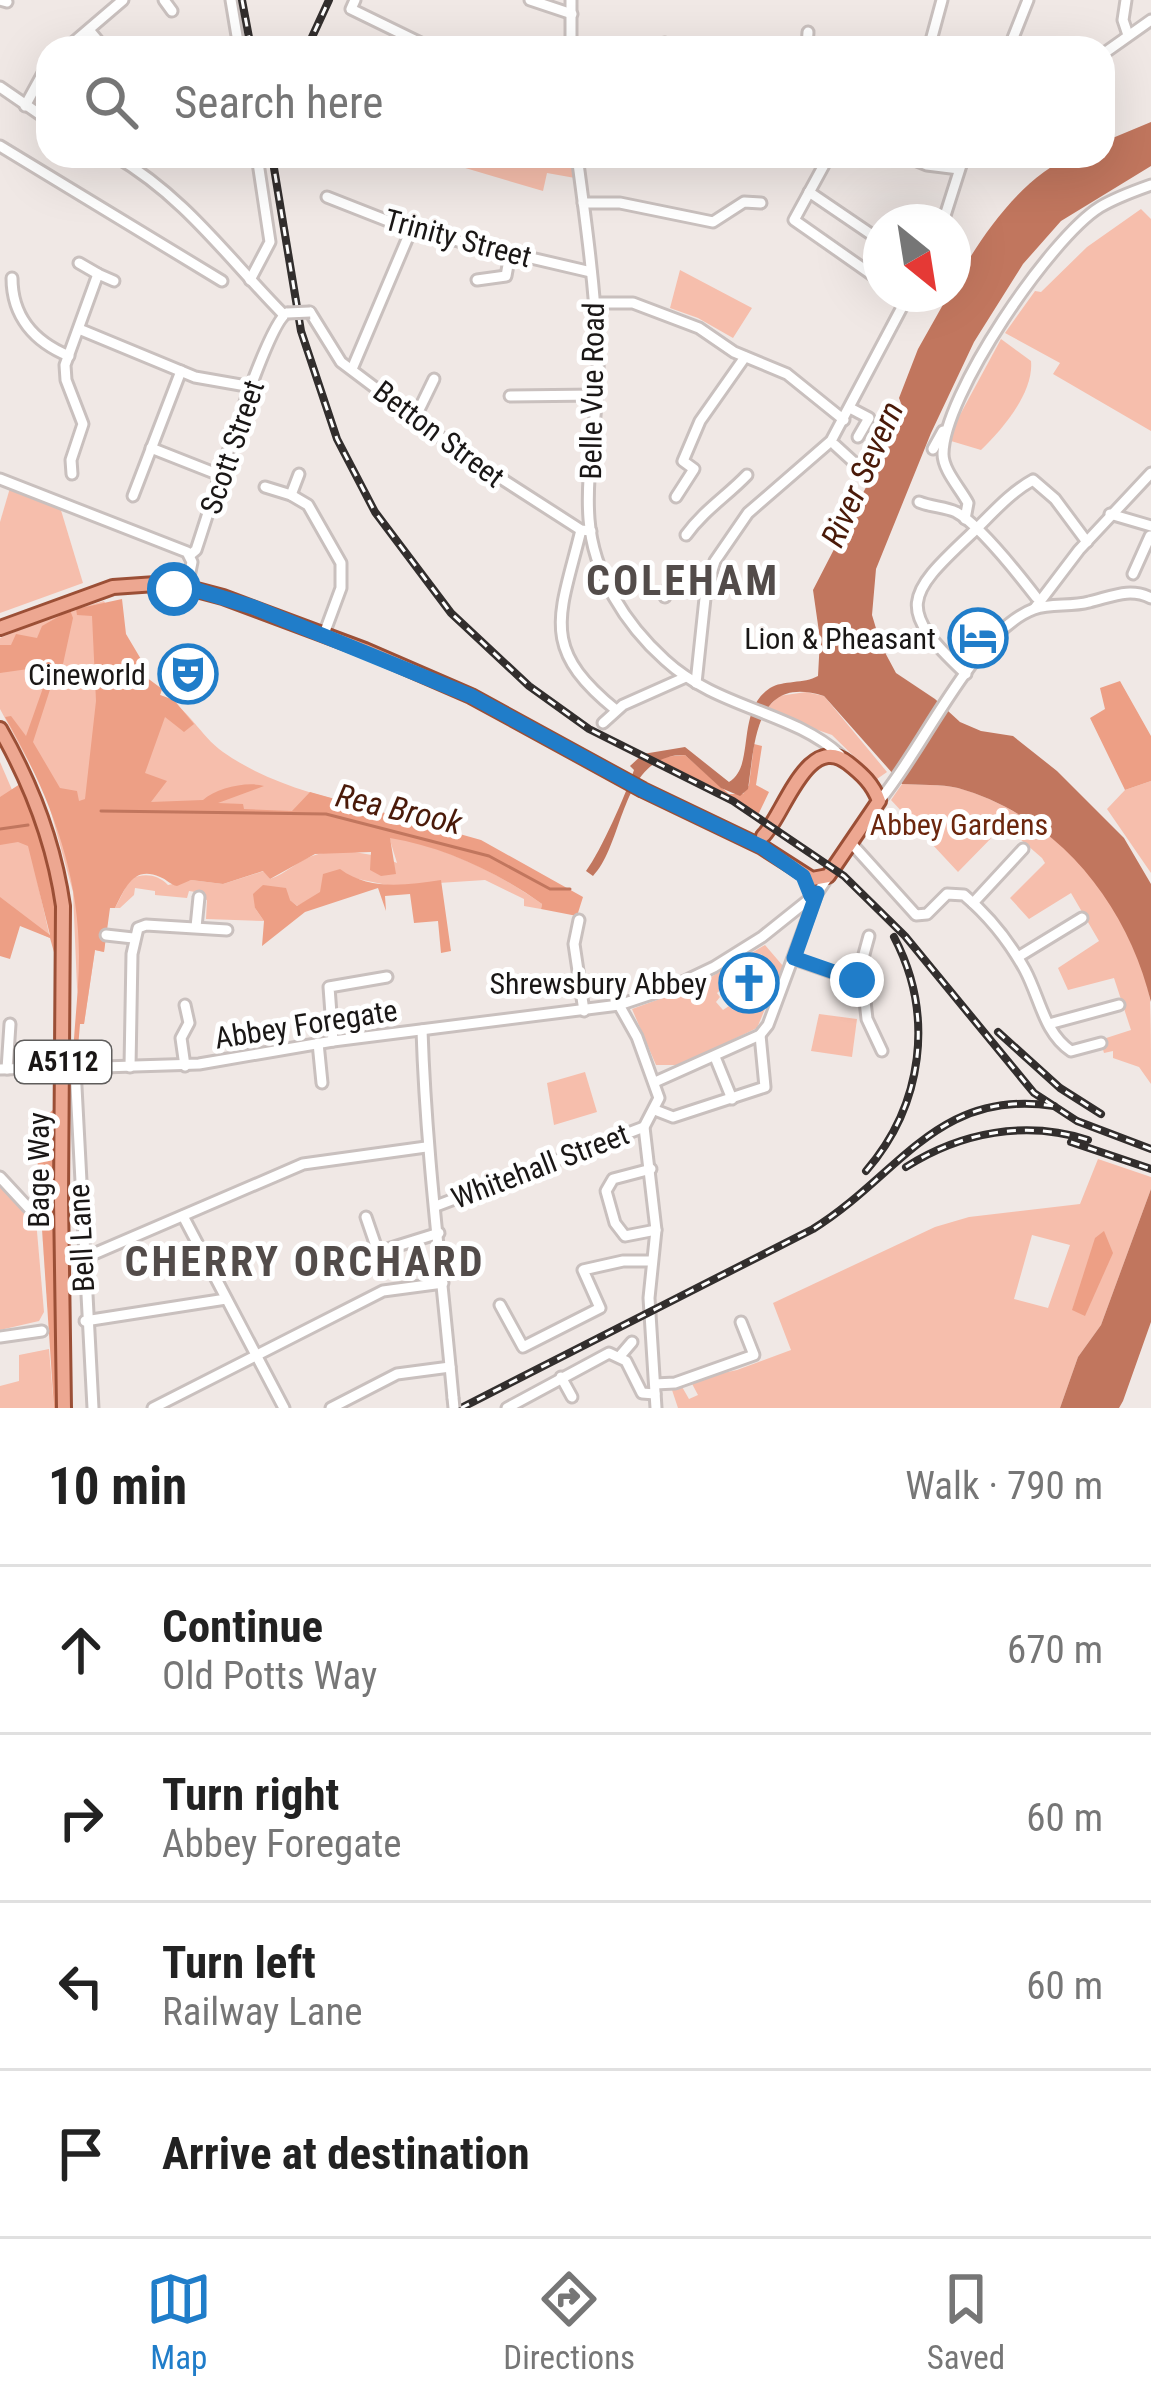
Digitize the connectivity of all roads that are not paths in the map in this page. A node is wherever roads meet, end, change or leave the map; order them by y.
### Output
1 (100, 0) edge
2 (123, 0) edge
3 (231, 0) edge
4 (355, 0) edge
5 (530, 0) edge
6 (571, 0) edge
7 (943, 0) edge
8 (1028, 0) edge
9 (1126, 0) edge
10 (108, 14) junction
11 (572, 14) junction
12 (1151, 20) edge
13 (89, 30) junction
14 (808, 32) dead end
15 (1128, 35) junction
16 (82, 36) edge
17 (94, 36) edge
18 (237, 36) edge
19 (405, 36) edge
20 (572, 36) edge
21 (808, 36) edge
22 (932, 36) edge
23 (1014, 36) edge
24 (1115, 45) edge
25 (36, 86) edge
26 (0, 87) edge
27 (25, 106) junction
28 (36, 113) edge
29 (0, 146) edge
30 (36, 168) edge
31 (36, 168) edge
32 (134, 168) edge
33 (259, 168) edge
34 (579, 168) edge
35 (822, 168) edge
36 (960, 168) edge
37 (1151, 184) edge
38 (809, 192) junction
39 (327, 197) dead end
40 (583, 203) junction
41 (761, 203) dead end
42 (948, 204) edge
43 (863, 229) edge
44 (411, 230) junction
45 (510, 254) junction
46 (79, 263) dead end
47 (863, 268) edge
48 (592, 272) junction
49 (98, 274) junction
50 (12, 278) dead end
51 (477, 280) dead end
52 (113, 281) dead end
53 (221, 281) dead end
54 (253, 283) junction
55 (595, 303) junction
56 (897, 312) edge
57 (283, 315) junction
58 (79, 328) junction
59 (69, 356) junction
60 (745, 357) junction
61 (352, 369) junction
62 (181, 371) junction
63 (434, 379) dead end
64 (252, 387) junction
65 (511, 395) dead end
66 (597, 395) junction
67 (850, 408) junction
68 (416, 418) junction
69 (844, 420) junction
70 (858, 437) dead end
71 (835, 445) dead end
72 (151, 448) junction
73 (1151, 473) edge
74 (72, 474) dead end
75 (299, 474) dead end
76 (747, 475) dead end
77 (222, 476) junction
78 (870, 477) dead end
79 (0, 479) edge
80 (265, 488) dead end
81 (292, 495) junction
82 (728, 495) junction
83 (133, 496) dead end
84 (676, 497) dead end
85 (919, 502) dead end
86 (1113, 512) junction
87 (748, 513) junction
88 (965, 519) junction
89 (1151, 526) edge
90 (975, 530) junction
91 (583, 533) junction
92 (686, 535) dead end
93 (1150, 536) edge
94 (1087, 542) junction
95 (190, 555) junction
96 (1133, 574) dead end
97 (187, 587) junction
98 (706, 589) junction
99 (665, 597) dead end
100 (1151, 598) edge
101 (1035, 603) junction
102 (0, 628) edge
103 (324, 634) junction
104 (966, 674) junction
105 (691, 680) junction
106 (616, 710) junction
107 (604, 723) dead end
108 (0, 729) edge
109 (811, 734) junction
110 (844, 759) junction
111 (816, 760) junction
112 (891, 781) junction
113 (872, 784) junction
114 (879, 801) junction
115 (763, 841) junction
116 (851, 843) junction
117 (1023, 849) dead end
118 (803, 876) junction
119 (828, 876) junction
120 (814, 895) junction
121 (199, 897) dead end
122 (973, 903) junction
123 (1082, 918) dead end
124 (579, 920) dead end
125 (196, 927) junction
126 (226, 930) dead end
127 (106, 935) dead end
128 (869, 936) dead end
129 (134, 938) junction
130 (1018, 957) junction
131 (794, 958) junction
132 (387, 977) dead end
133 (857, 980) junction
134 (619, 1004) junction
135 (185, 1005) dead end
136 (1119, 1005) dead end
137 (584, 1011) junction
138 (386, 1015) dead end
139 (10, 1024) dead end
140 (332, 1024) junction
141 (1049, 1024) junction
142 (422, 1030) junction
143 (760, 1035) junction
144 (333, 1041) junction
145 (317, 1043) junction
146 (1101, 1043) dead end
147 (882, 1051) dead end
148 (715, 1058) junction
149 (130, 1066) junction
150 (185, 1066) junction
151 (73, 1068) junction
152 (4, 1069) edge
153 (655, 1082) junction
154 (322, 1084) dead end
155 (732, 1099) junction
156 (655, 1111) junction
157 (644, 1127) junction
158 (426, 1147) junction
159 (651, 1169) junction
160 (0, 1177) edge
161 (436, 1207) junction
162 (183, 1216) junction
163 (37, 1217) dead end
164 (366, 1217) dead end
165 (439, 1233) junction
166 (655, 1236) junction
167 (82, 1259) junction
168 (652, 1262) junction
169 (442, 1283) junction
170 (226, 1299) junction
171 (500, 1312) dead end
172 (85, 1321) junction
173 (741, 1322) dead end
174 (0, 1336) edge
175 (632, 1342) dead end
176 (34, 1347) dead end
177 (257, 1355) junction
178 (620, 1356) junction
179 (450, 1367) junction
180 (561, 1377) junction
181 (655, 1389) junction
182 (572, 1397) dead end
183 (453, 1403) edge
184 (64, 1408) edge
185 (93, 1408) edge
186 (153, 1408) edge
187 (284, 1408) edge
188 (331, 1408) edge
189 (507, 1408) edge
190 (656, 1408) edge

1 - 10 street
2 - 10 street
3 - 18 street
4 - 19 street
5 - 11 street
6 - 11 street
7 - 22 street
8 - 23 street
9 - 15 street
10 - 13 street
11 - 20 street
12 - 15 street
13 - 16 street
13 - 17 street
14 - 21 street
15 - 24 street
25 - 27 street
26 - 27 street
27 - 28 street
29 - 30 street
31 - 53 street
32 - 54 street
33 - 54 street
34 - 40 street, Belle Vue Road
35 - 38 street
36 - 42 street
37 - 88 street
38 - 43 street
38 - 47 street
39 - 44 street, Trinity Street
40 - 41 street
40 - 48 street, Belle Vue Road
44 - 45 street, Trinity Street
44 - 61 street
45 - 48 street, Trinity Street
45 - 51 street
46 - 49 street
48 - 55 street, Belle Vue Road
49 - 52 street
49 - 58 street
50 - 59 street
54 - 57 street
55 - 60 street
55 - 66 street, Belle Vue Road
56 - 67 street
57 - 61 street, Betton Street, bridge
57 - 64 street, Scott Street
58 - 59 street
58 - 62 street
59 - 74 street
60 - 69 street
60 - 84 street
61 - 68 street, Betton Street
62 - 64 street
62 - 72 street
63 - 68 street
64 - 77 street, Scott Street
65 - 66 street
66 - 91 street, Belle Vue Road
67 - 69 street
67 - 70 street
68 - 91 street, Betton Street
69 - 87 street
71 - 78 street
72 - 77 street
72 - 83 street
73 - 86 street, Abbey Foregate
75 - 81 street
76 - 82 street
77 - 95 street, Scott Street
79 - 95 street
80 - 81 street
81 - 103 street
82 - 87 street
82 - 92 street
85 - 88 street
86 - 89 street
86 - 94 street, Abbey Foregate
87 - 98 street
88 - 90 street
90 - 94 street
90 - 101 street
90 - 104 street
91 - 105 street, Belle Vue Road
91 - 106 street
93 - 96 street
94 - 101 street, Abbey Foregate
95 - 97 street, Scott Street
97 - 102 main road
97 - 103 main road
98 - 99 street
98 - 105 street
100 - 101 street
101 - 104 street, Abbey Foregate
103 - 115 main road
104 - 112 street, Abbey Foregate
105 - 106 street
105 - 109 street, Belle Vue Road
106 - 107 street
108 - 184 main road, Bage Way / A5112
109 - 110 street, Belle Vue Road
109 - 111 street
110 - 111 main road
110 - 113 main road
111 - 115 main road
112 - 113 street
112 - 114 street, Abbey Foregate
113 - 114 main road
114 - 116 main road, Abbey Foregate
115 - 118 main road
116 - 119 main road, Abbey Foregate
116 - 122 street
117 - 122 street
118 - 119 main road
118 - 120 street
119 - 120 street, Abbey Foregate
120 - 131 street, Abbey Foregate
120 - 134 street, Abbey Foregate
121 - 125 street
122 - 130 street
123 - 130 street
124 - 137 street
125 - 126 street
125 - 129 street
127 - 129 street
128 - 133 street
129 - 149 street
130 - 141 street
131 - 133 street
131 - 143 street, Abbey Foregate
132 - 140 street
133 - 147 street
134 - 137 street, Abbey Foregate
134 - 153 street
135 - 150 street
136 - 141 street
137 - 142 street, Abbey Foregate
138 - 140 street
139 - 152 street
140 - 144 street
141 - 146 street
142 - 144 street, Abbey Foregate
142 - 158 street
143 - 148 street
143 - 155 street
144 - 145 street, Abbey Foregate
145 - 150 street, Abbey Foregate
145 - 154 street
148 - 153 street
148 - 155 street
149 - 150 street, Abbey Foregate
149 - 151 street, Abbey Foregate
151 - 152 street, Abbey Foregate, bridge
151 - 167 street, Bell Lane
153 - 156 street
155 - 156 street
156 - 157 street
157 - 159 street
157 - 161 street, Whitehall Street
158 - 161 street
158 - 162 street
159 - 166 street
159 - 166 street
160 - 163 street
161 - 165 street
162 - 167 street
162 - 170 street
164 - 165 street
165 - 169 street
166 - 168 street
167 - 172 street, Bell Lane
168 - 171 street
168 - 181 street
169 - 177 street
169 - 179 street
170 - 172 street
170 - 177 street
172 - 185 street, Bell Lane
173 - 181 street
174 - 176 street
175 - 178 street
177 - 186 street
177 - 187 street
178 - 180 street
178 - 181 street
179 - 183 street
179 - 188 street
180 - 182 street
180 - 189 street
181 - 190 street

